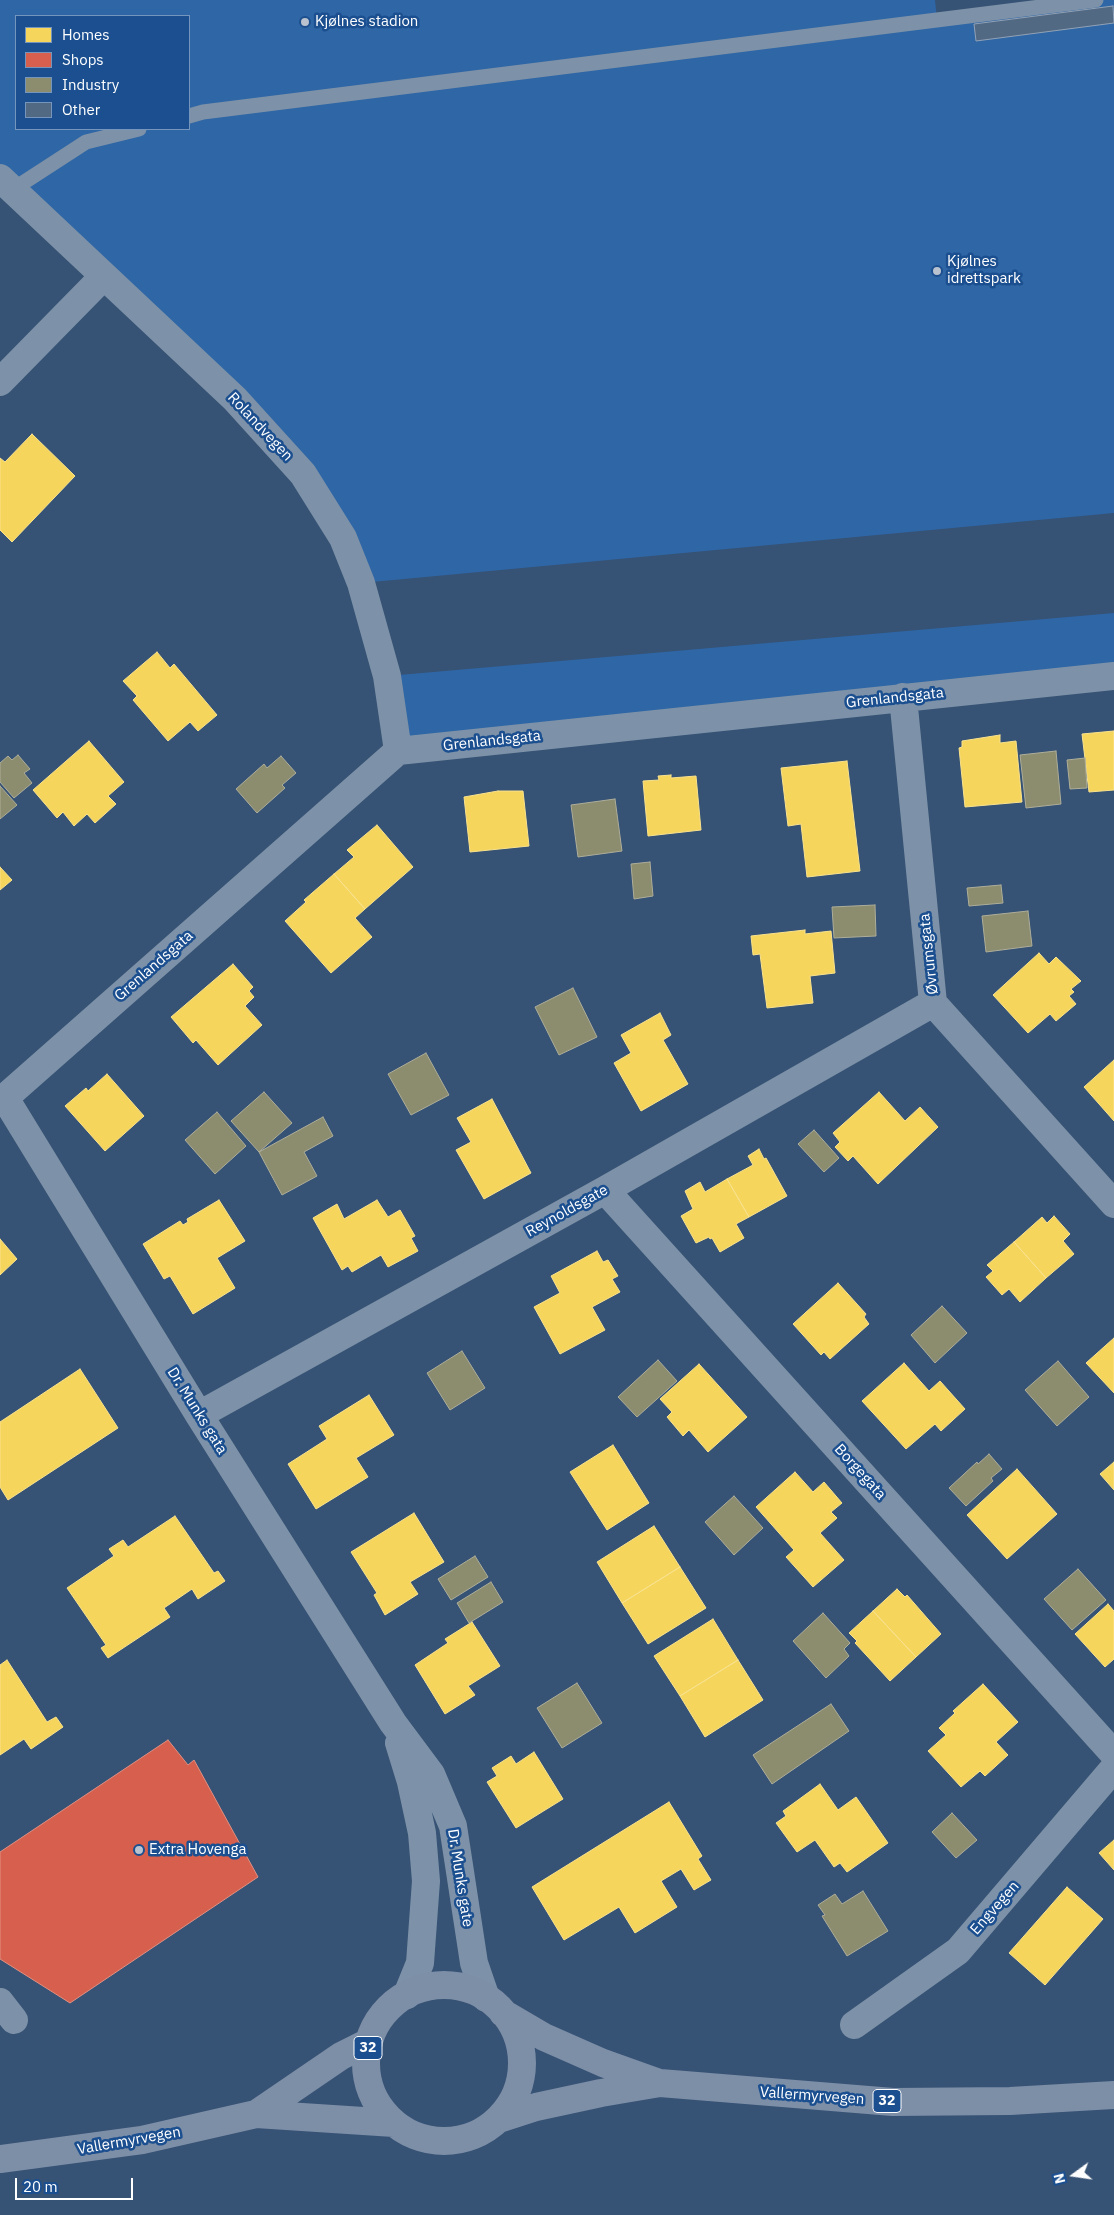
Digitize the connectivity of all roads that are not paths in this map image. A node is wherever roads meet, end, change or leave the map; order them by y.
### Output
1 (1096, 0) edge
2 (190, 116) edge
3 (135, 130) edge
4 (6, 184) edge
5 (104, 277) junction
6 (0, 382) edge
7 (1114, 676) edge
8 (903, 697) junction
9 (398, 751) junction
10 (933, 1003) junction
11 (2, 1100) edge
12 (605, 1190) junction
13 (1114, 1204) edge
14 (199, 1415) junction
15 (393, 1723) junction
16 (1114, 1754) edge
17 (1114, 1768) edge
18 (407, 1995) junction
19 (495, 2006) junction
20 (854, 2025) dead end
21 (369, 2042) junction
22 (660, 2083) junction
23 (1114, 2094) edge
24 (256, 2114) junction
25 (499, 2119) junction
26 (394, 2123) junction
27 (0, 2159) edge

1 - 2 lane
3 - 4 lane
4 - 5 street, Rolandvegen
5 - 6 street
5 - 9 street, Rolandvegen
7 - 8 street, Grenlandsgata
8 - 9 street, Grenlandsgata
8 - 10 street, Øvrumsgata
9 - 11 street, Grenlandsgata
10 - 12 street, Reynoldsgate
10 - 13 street, Øvrumsgata
11 - 14 street, Dr. Munks gata
12 - 14 street, Reynoldsgate
12 - 16 street, Borgegata
14 - 15 street, Dr. Munks gata
15 - 18 street, Dr. Munks gate
15 - 19 street, Dr. Munks gate
17 - 20 street, Engvegen
18 - 19 main road, 32
18 - 21 main road, 32
19 - 22 main road, Vallermyrvegen / 32
19 - 25 main road, 32
21 - 24 main road, Vallermyrvegen / 32
21 - 26 main road, 32
22 - 23 main road, Vallermyrvegen / 32
22 - 25 main road, Vallermyrvegen / 32
24 - 26 main road, Vallermyrvegen / 32
24 - 27 main road, Vallermyrvegen / 32
25 - 26 main road, 32

